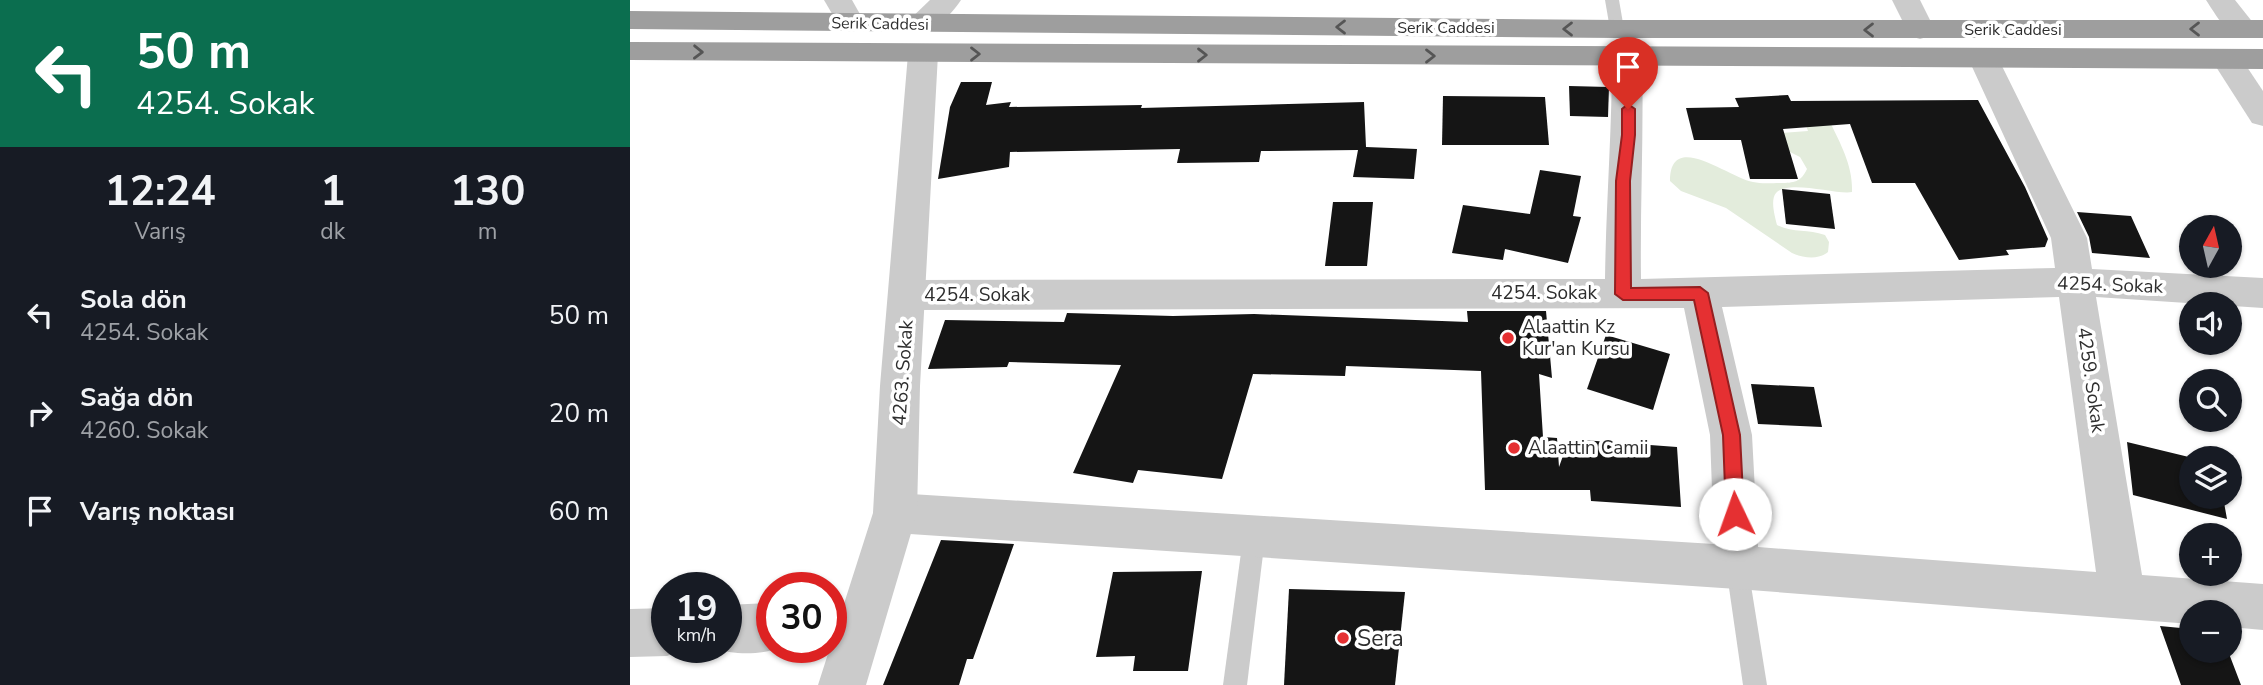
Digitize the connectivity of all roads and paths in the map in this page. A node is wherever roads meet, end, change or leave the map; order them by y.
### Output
1 (947, 0) edge
2 (1612, 0) edge
3 (1906, 0) edge
4 (2220, 0) edge
5 (844, 12) edge
6 (630, 20) edge
7 (2253, 29) edge
8 (1920, 30) junction
9 (921, 39) junction
10 (1622, 43) junction
11 (630, 51) edge
12 (1983, 58) junction
13 (2226, 59) junction
14 (2263, 59) edge
15 (2263, 115) edge
16 (2077, 282) junction
17 (1700, 293) junction
18 (2263, 293) edge
19 (1623, 294) junction
20 (908, 295) junction
21 (895, 513) junction
22 (1254, 538) junction
23 (1737, 567) junction
24 (2122, 595) junction
25 (2263, 607) edge
26 (847, 624) edge
27 (651, 633) edge
28 (630, 634) edge
29 (844, 663) edge
30 (842, 685) edge
31 (1235, 685) edge
32 (1755, 685) edge

1 - 9 street
2 - 10 lane
3 - 8 street
4 - 7 street
5 - 6 highway, Serik Caddesi
5 - 9 highway, Serik Caddesi
7 -> 8 highway, Serik Caddesi
8 -> 10 highway, Serik Caddesi
9 - 10 highway, Serik Caddesi
11 -> 9 highway, Serik Caddesi
9 - 20 street, 4263. Sokak
10 - 12 highway, Serik Caddesi
10 - 19 street
12 - 13 highway, Serik Caddesi
12 - 16 street, 4259. Sokak
13 - 14 highway, Serik Caddesi
13 - 15 street
16 - 17 street, 4254. Sokak
16 - 18 street, 4254. Sokak
16 - 24 street, 4259. Sokak
17 - 19 street, 4254. Sokak
17 - 23 street
19 - 20 street, 4254. Sokak
20 - 21 street, 4263. Sokak
21 - 22 street
21 - 26 street, 4263. Sokak
22 - 23 street
22 - 31 lane
23 - 24 street
23 - 32 lane
24 - 25 street
27 - 28 street
29 - 30 street, 4263. Sokak

